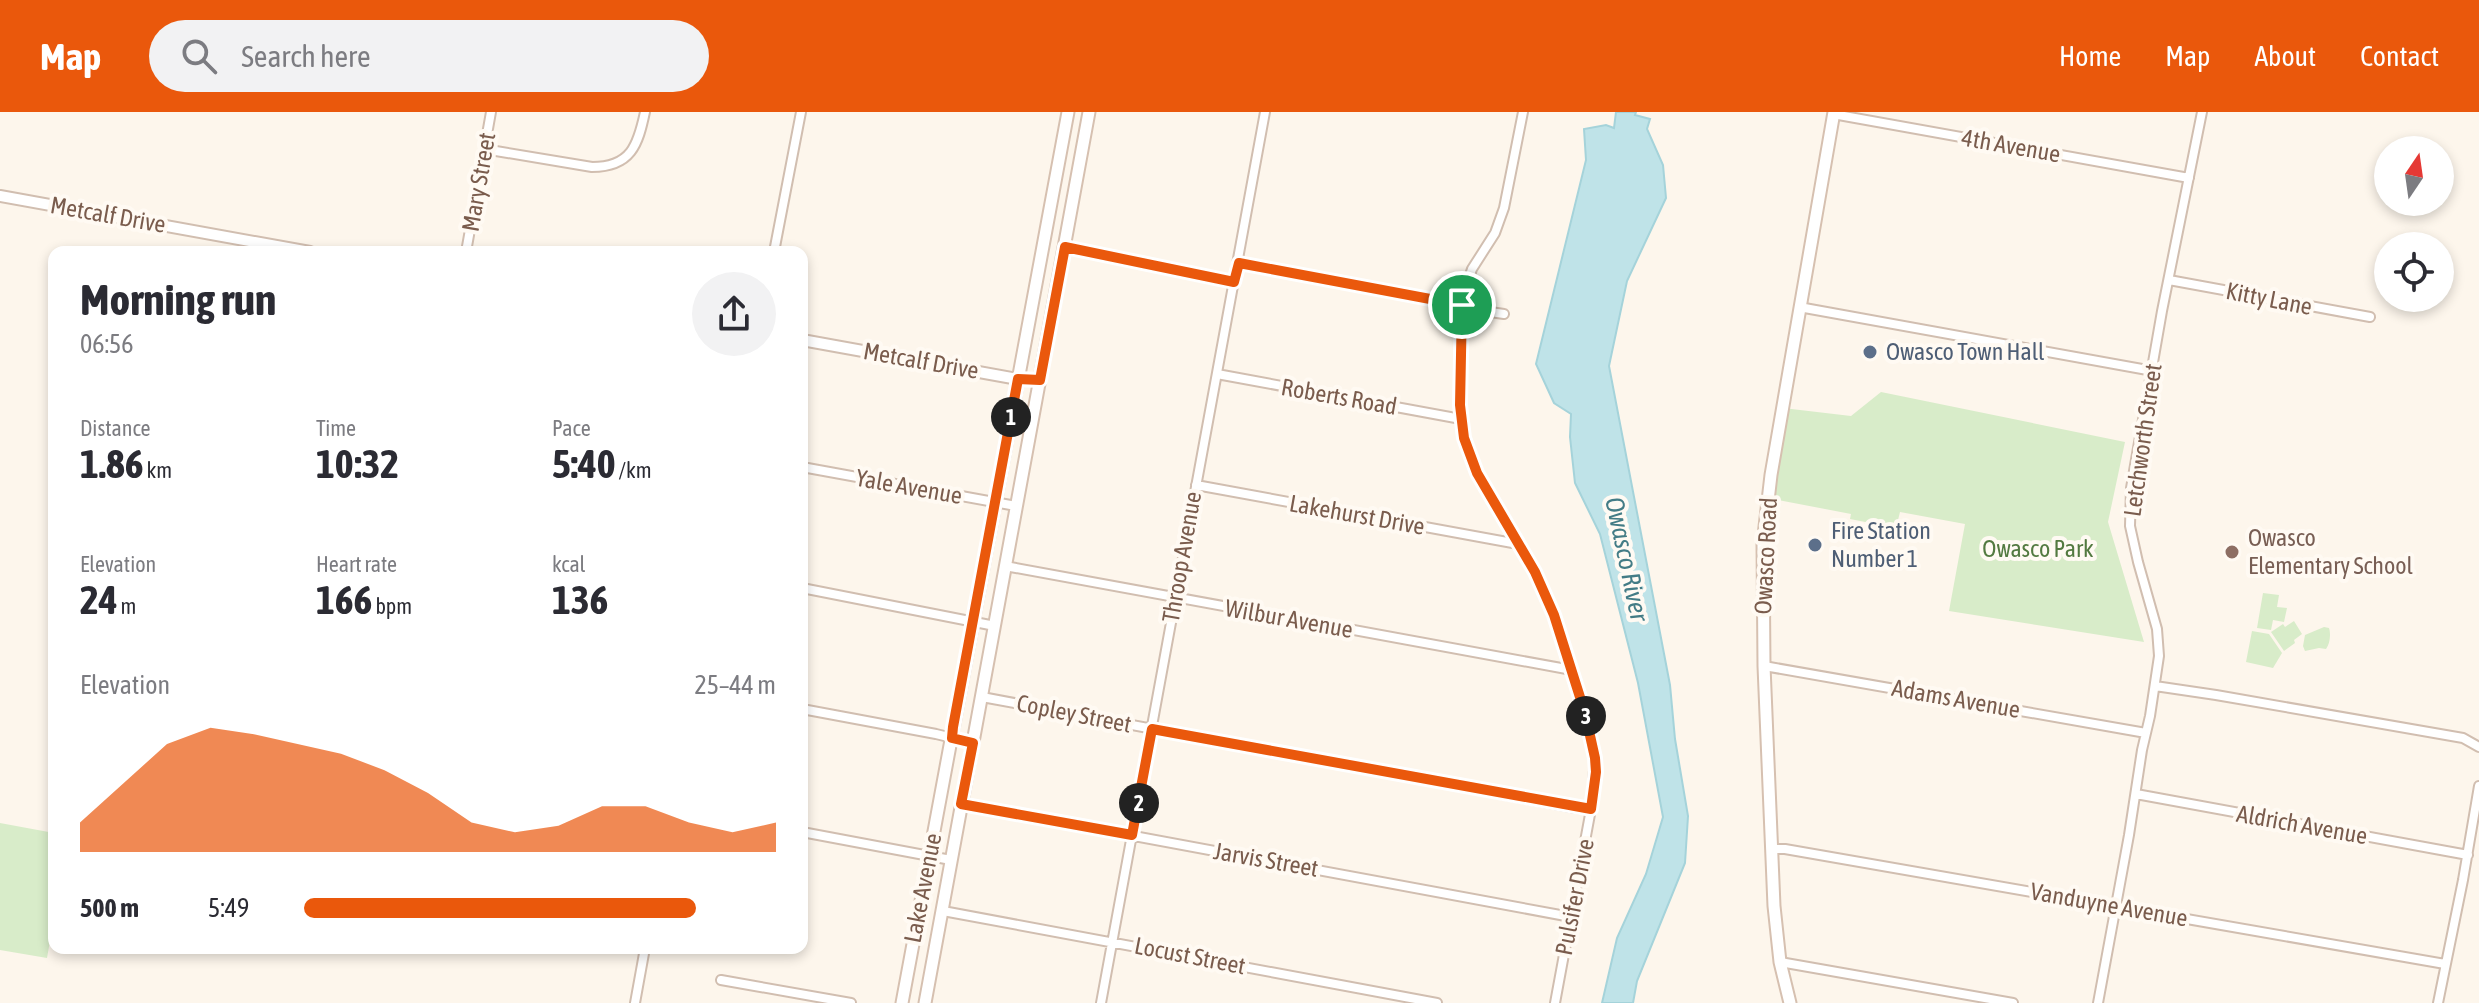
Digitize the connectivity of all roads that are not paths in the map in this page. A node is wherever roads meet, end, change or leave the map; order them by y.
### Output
1 (491, 112) edge
2 (645, 112) edge
3 (801, 112) edge
4 (1068, 112) edge
5 (1089, 112) edge
6 (1265, 112) edge
7 (1523, 112) edge
8 (2202, 112) edge
9 (1833, 113) edge
10 (484, 149) junction
11 (2189, 178) junction
12 (0, 196) edge
13 (277, 246) edge
14 (467, 246) edge
15 (775, 246) edge
16 (1065, 247) junction
17 (1239, 263) junction
18 (2169, 280) junction
19 (1234, 282) junction
20 (1462, 307) junction
21 (1799, 307) junction
22 (1504, 314) dead end
23 (2370, 317) dead end
24 (808, 341) edge
25 (2153, 371) junction
26 (1217, 374) junction
27 (1018, 379) junction
28 (1040, 380) junction
29 (1461, 419) junction
30 (808, 468) edge
31 (1196, 485) junction
32 (995, 503) junction
33 (1016, 506) junction
34 (1518, 544) junction
35 (1005, 566) junction
36 (808, 589) edge
37 (1176, 598) junction
38 (973, 621) junction
39 (995, 626) junction
40 (1764, 666) junction
41 (1572, 670) junction
42 (2155, 686) junction
43 (982, 697) junction
44 (808, 710) edge
45 (1152, 729) junction
46 (2146, 733) junction
47 (952, 738) junction
48 (973, 743) junction
49 (2476, 745) edge
50 (2479, 786) edge
51 (2136, 794) junction
52 (961, 804) junction
53 (1591, 809) junction
54 (808, 833) edge
55 (1132, 835) junction
56 (1772, 849) junction
57 (2468, 855) junction
58 (929, 856) junction
59 (951, 860) junction
60 (2116, 907) junction
61 (943, 911) junction
62 (1571, 917) junction
63 (1113, 942) junction
64 (644, 954) edge
65 (1780, 962) junction
66 (2445, 964) junction
67 (721, 980) dead end
68 (635, 1003) edge
69 (851, 1003) edge
70 (902, 1003) edge
71 (925, 1003) edge
72 (1101, 1003) edge
73 (1437, 1003) edge
74 (1555, 1003) edge
75 (1790, 1003) edge
76 (2013, 1003) edge
77 (2098, 1003) edge
78 (2438, 1003) edge

1 - 10 street, Mary Street
2 - 10 street
3 - 15 street
4 - 27 main road, Lake Avenue
5 - 16 main road, Lake Avenue
6 - 17 street, Throop Avenue
7 - 20 street, Pulsifer Drive
8 - 11 street, Letchworth Street
9 - 11 street, 4th Avenue
9 - 21 main road, Owasco Road
10 - 14 street, Mary Street
11 - 18 street, Letchworth Street
12 - 13 street, Metcalf Drive
16 - 19 street
16 - 28 main road, Lake Avenue
17 - 19 street, Throop Avenue
17 - 20 street
18 - 23 street, Kitty Lane
18 - 25 street, Letchworth Street
19 - 26 street, Throop Avenue
20 - 22 street
20 - 29 street, Pulsifer Drive
21 - 25 street
21 - 40 main road, Owasco Road
24 - 27 street, Metcalf Drive
25 - 42 street, Letchworth Street
26 - 29 street, Roberts Road
26 - 31 street, Throop Avenue
27 - 28 street, Metcalf Drive
27 - 32 main road, Lake Avenue
28 - 33 main road, Lake Avenue
29 - 34 street, Pulsifer Drive
30 - 32 street, Yale Avenue
31 - 34 street, Lakehurst Drive
31 - 37 street, Throop Avenue
32 - 33 street, Yale Avenue
32 - 38 main road, Lake Avenue
33 - 35 main road, Lake Avenue
34 - 41 street, Pulsifer Drive
35 - 37 street, Wilbur Avenue
35 - 39 main road, Lake Avenue
36 - 38 street
37 - 41 street, Wilbur Avenue
37 - 45 street, Throop Avenue
38 - 39 street
38 - 47 main road, Lake Avenue
39 - 43 main road, Lake Avenue
40 - 46 street, Adams Avenue
40 - 56 main road, Owasco Road
41 - 53 street, Pulsifer Drive
42 - 46 street, Letchworth Street
42 - 49 street
43 - 45 street, Copley Street
43 - 48 main road, Lake Avenue
44 - 47 street
45 - 53 street, Copley Street
45 - 55 street, Throop Avenue
46 - 51 street, Letchworth Street
47 - 48 street
47 - 58 main road, Lake Avenue
48 - 52 main road, Lake Avenue
50 - 57 street
51 - 57 street, Aldrich Avenue
51 - 60 street, Letchworth Street
52 - 55 street, Jarvis Street
52 - 59 main road, Lake Avenue
53 - 62 street, Pulsifer Drive
54 - 58 street
55 - 62 street, Jarvis Street
55 - 63 street, Throop Avenue
56 - 60 street, Vanduyne Avenue
56 - 65 main road, Owasco Road
57 - 66 street
58 - 59 street
58 - 70 main road, Lake Avenue
59 - 61 main road, Lake Avenue
60 - 66 street, Vanduyne Avenue
60 - 77 street, Letchworth Street
61 - 63 street, Locust Street
61 - 71 main road, Lake Avenue
62 - 74 street, Pulsifer Drive
63 - 72 street, Throop Avenue
63 - 73 street, Locust Street
64 - 68 street
65 - 75 main road, Owasco Road
65 - 76 street
66 - 78 street
67 - 69 street

